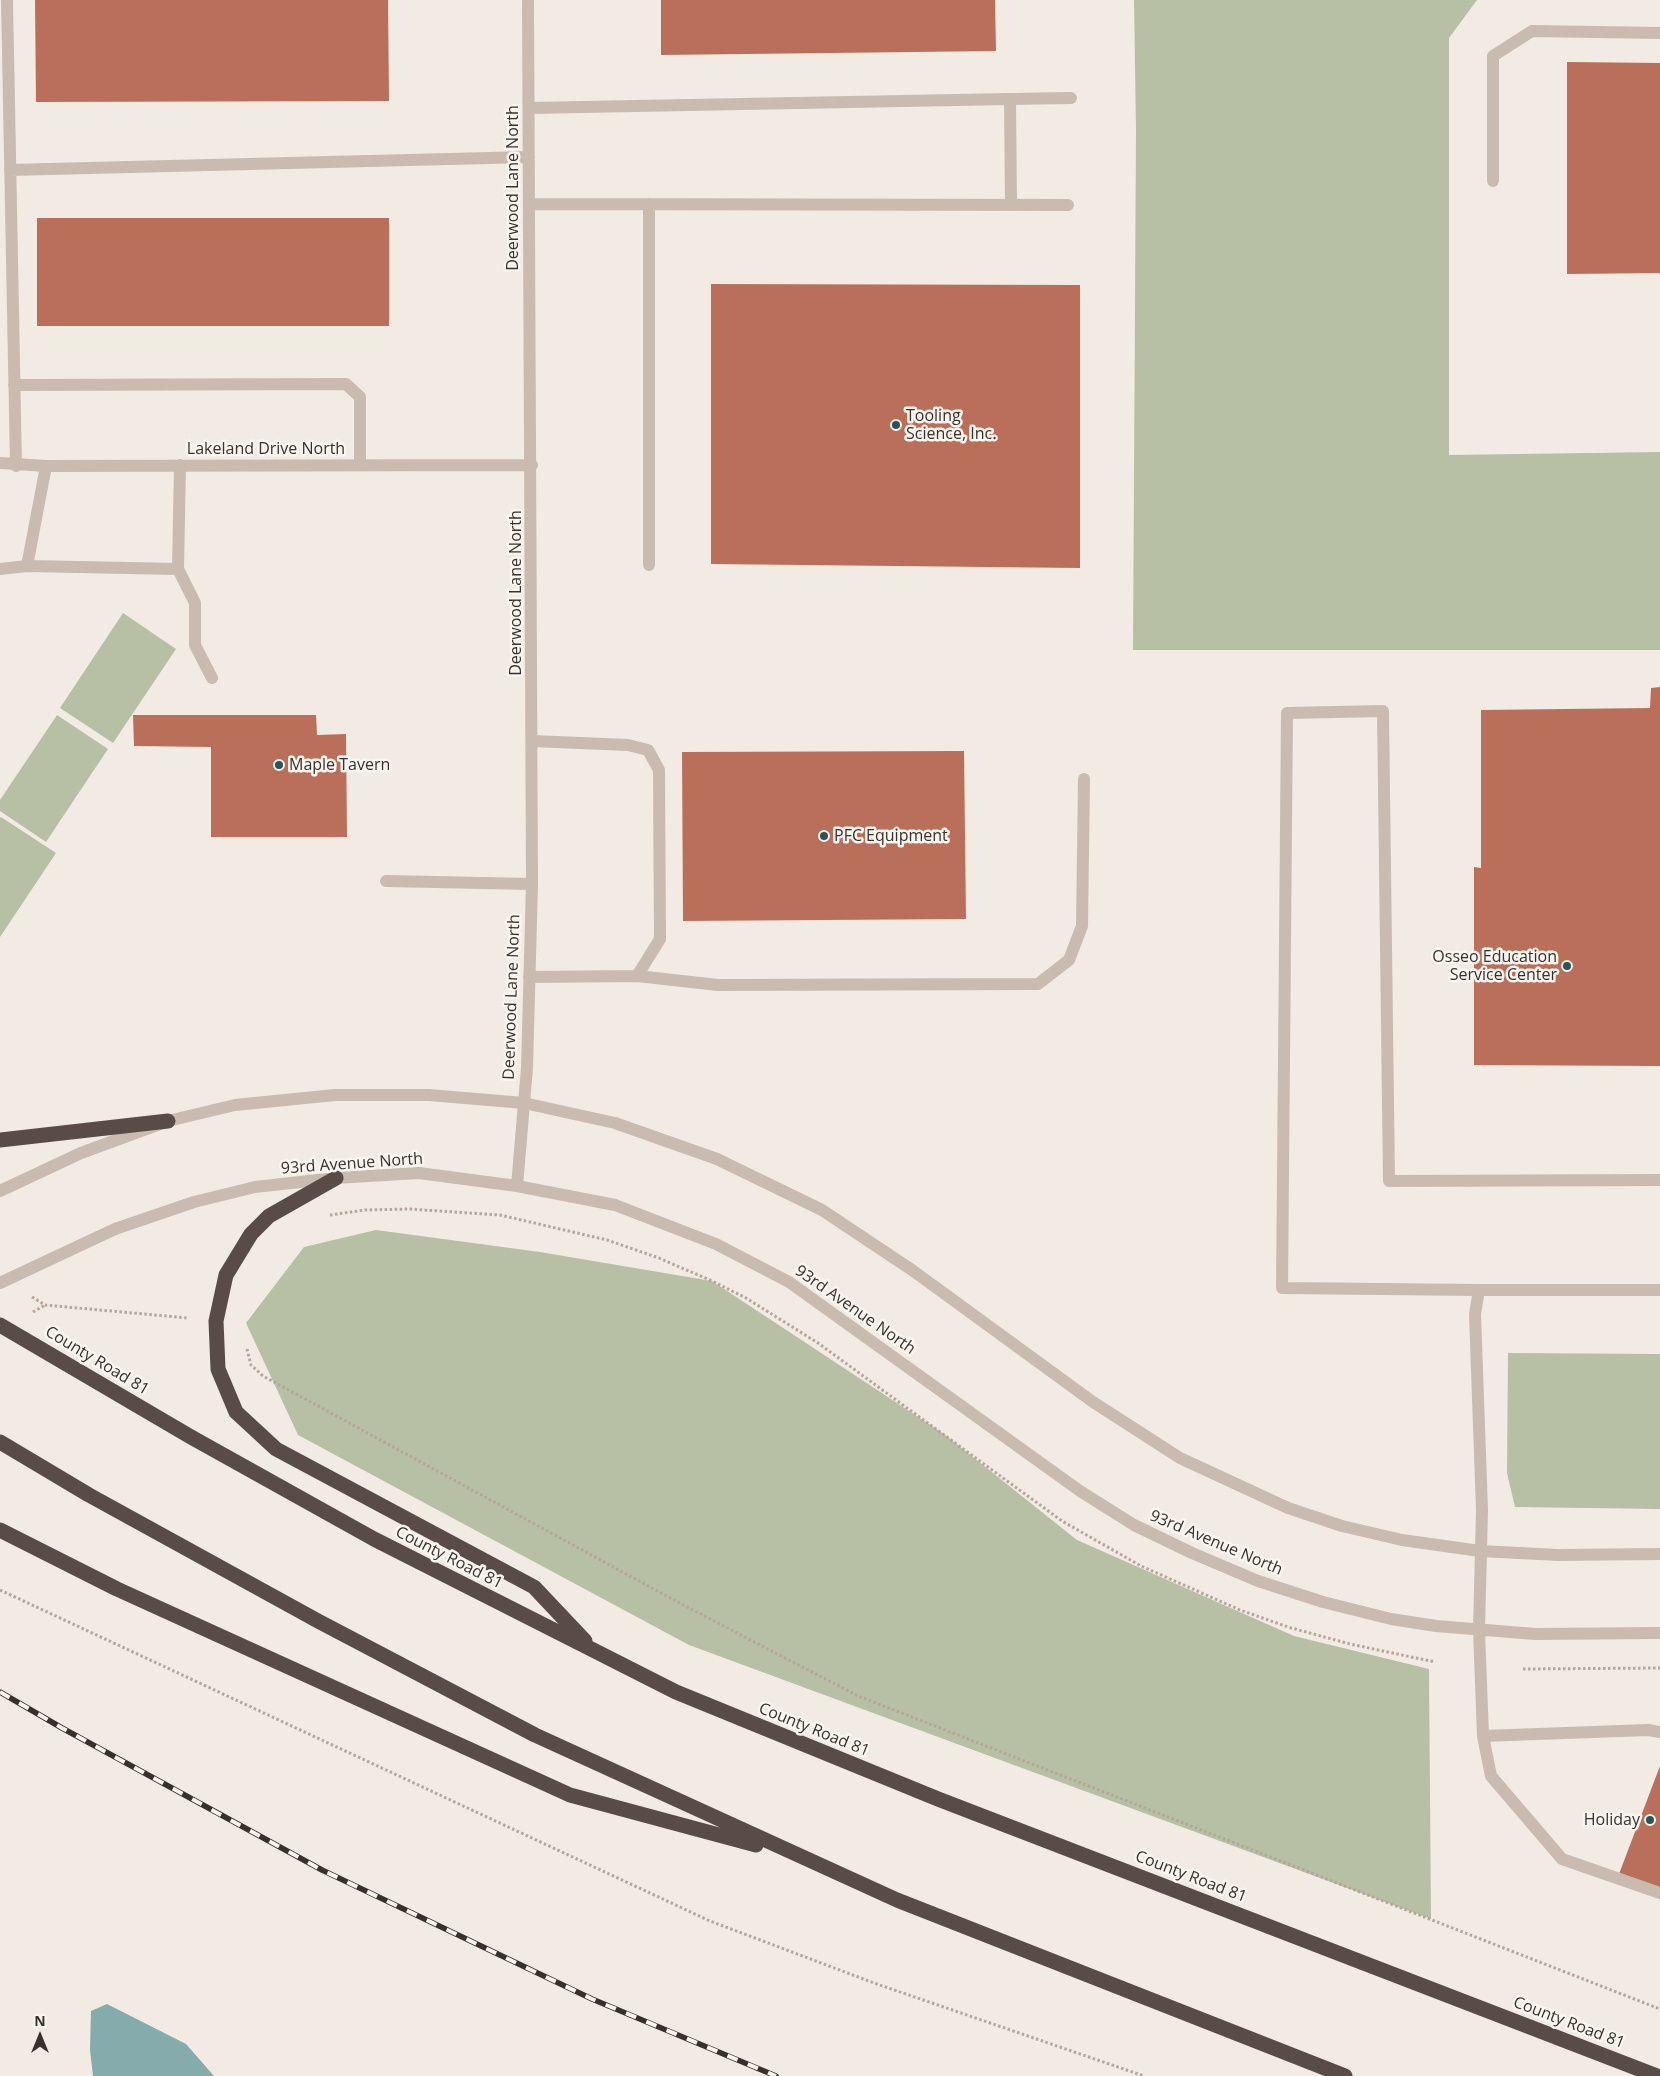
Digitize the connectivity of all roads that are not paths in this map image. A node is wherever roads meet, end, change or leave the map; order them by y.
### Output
1 (7, 0) edge
2 (528, 0) edge
3 (1660, 33) edge
4 (1071, 98) dead end
5 (1010, 99) junction
6 (529, 108) junction
7 (529, 157) junction
8 (10, 170) junction
9 (1492, 181) dead end
10 (530, 204) junction
11 (649, 204) junction
12 (1011, 205) junction
13 (1068, 205) dead end
14 (14, 385) junction
15 (0, 464) edge
16 (180, 465) junction
17 (360, 465) junction
18 (532, 465) junction
19 (16, 466) junction
20 (46, 466) junction
21 (27, 566) junction
22 (649, 566) dead end
23 (0, 569) edge
24 (178, 569) junction
25 (212, 678) dead end
26 (532, 741) junction
27 (1084, 779) dead end
28 (386, 881) dead end
29 (532, 884) junction
30 (637, 976) junction
31 (529, 977) junction
32 (524, 1103) junction
33 (168, 1121) junction
34 (0, 1140) edge
35 (336, 1178) junction
36 (1660, 1180) edge
37 (516, 1186) junction
38 (0, 1191) edge
39 (0, 1283) edge
40 (1479, 1290) junction
41 (1660, 1290) edge
42 (0, 1324) edge
43 (0, 1442) edge
44 (0, 1530) edge
45 (1480, 1551) junction
46 (1660, 1554) edge
47 (1479, 1630) junction
48 (1660, 1634) edge
49 (593, 1650) junction
50 (1660, 1732) edge
51 (1483, 1736) junction
52 (803, 1858) junction
53 (1660, 1893) edge
54 (1345, 2076) edge
55 (1657, 2076) edge

1 - 8 street
2 - 6 street, Deerwood Lane North
3 - 9 street
4 - 5 street
5 - 6 street
5 - 12 street
6 - 7 street, Deerwood Lane North
7 - 8 street
7 - 10 street, Deerwood Lane North
8 - 14 street
10 - 11 street
10 - 18 street, Deerwood Lane North
11 - 12 street
11 - 22 street
12 - 13 street
14 - 17 street
14 - 19 street
15 - 19 street, Lakeland Drive North
16 - 17 street, Lakeland Drive North
16 - 20 street, Lakeland Drive North
16 - 24 street
17 - 18 street, Lakeland Drive North
18 - 26 street, Deerwood Lane North
19 - 20 street, Lakeland Drive North
20 - 21 street
21 - 23 street
21 - 24 street
24 - 25 street
26 - 29 street, Deerwood Lane North
26 - 30 street
27 - 30 street
28 - 29 street
29 - 31 street, Deerwood Lane North
30 - 31 street
31 - 32 street, Deerwood Lane North
32 - 33 street
32 - 37 street, Deerwood Lane North
32 - 45 street
33 - 34 highway
33 - 38 street
35 - 37 street, 93rd Avenue North
35 - 39 street, 93rd Avenue North
35 - 49 highway
36 - 40 street
37 - 47 street, 93rd Avenue North
40 - 41 street
40 - 45 street
42 - 49 highway, County Road 81
43 - 52 highway
44 - 52 highway
45 - 46 street
45 - 47 street
47 - 48 street, 93rd Avenue North
47 - 51 street
49 - 55 highway, County Road 81
50 - 51 street
51 - 53 street
52 - 54 highway

